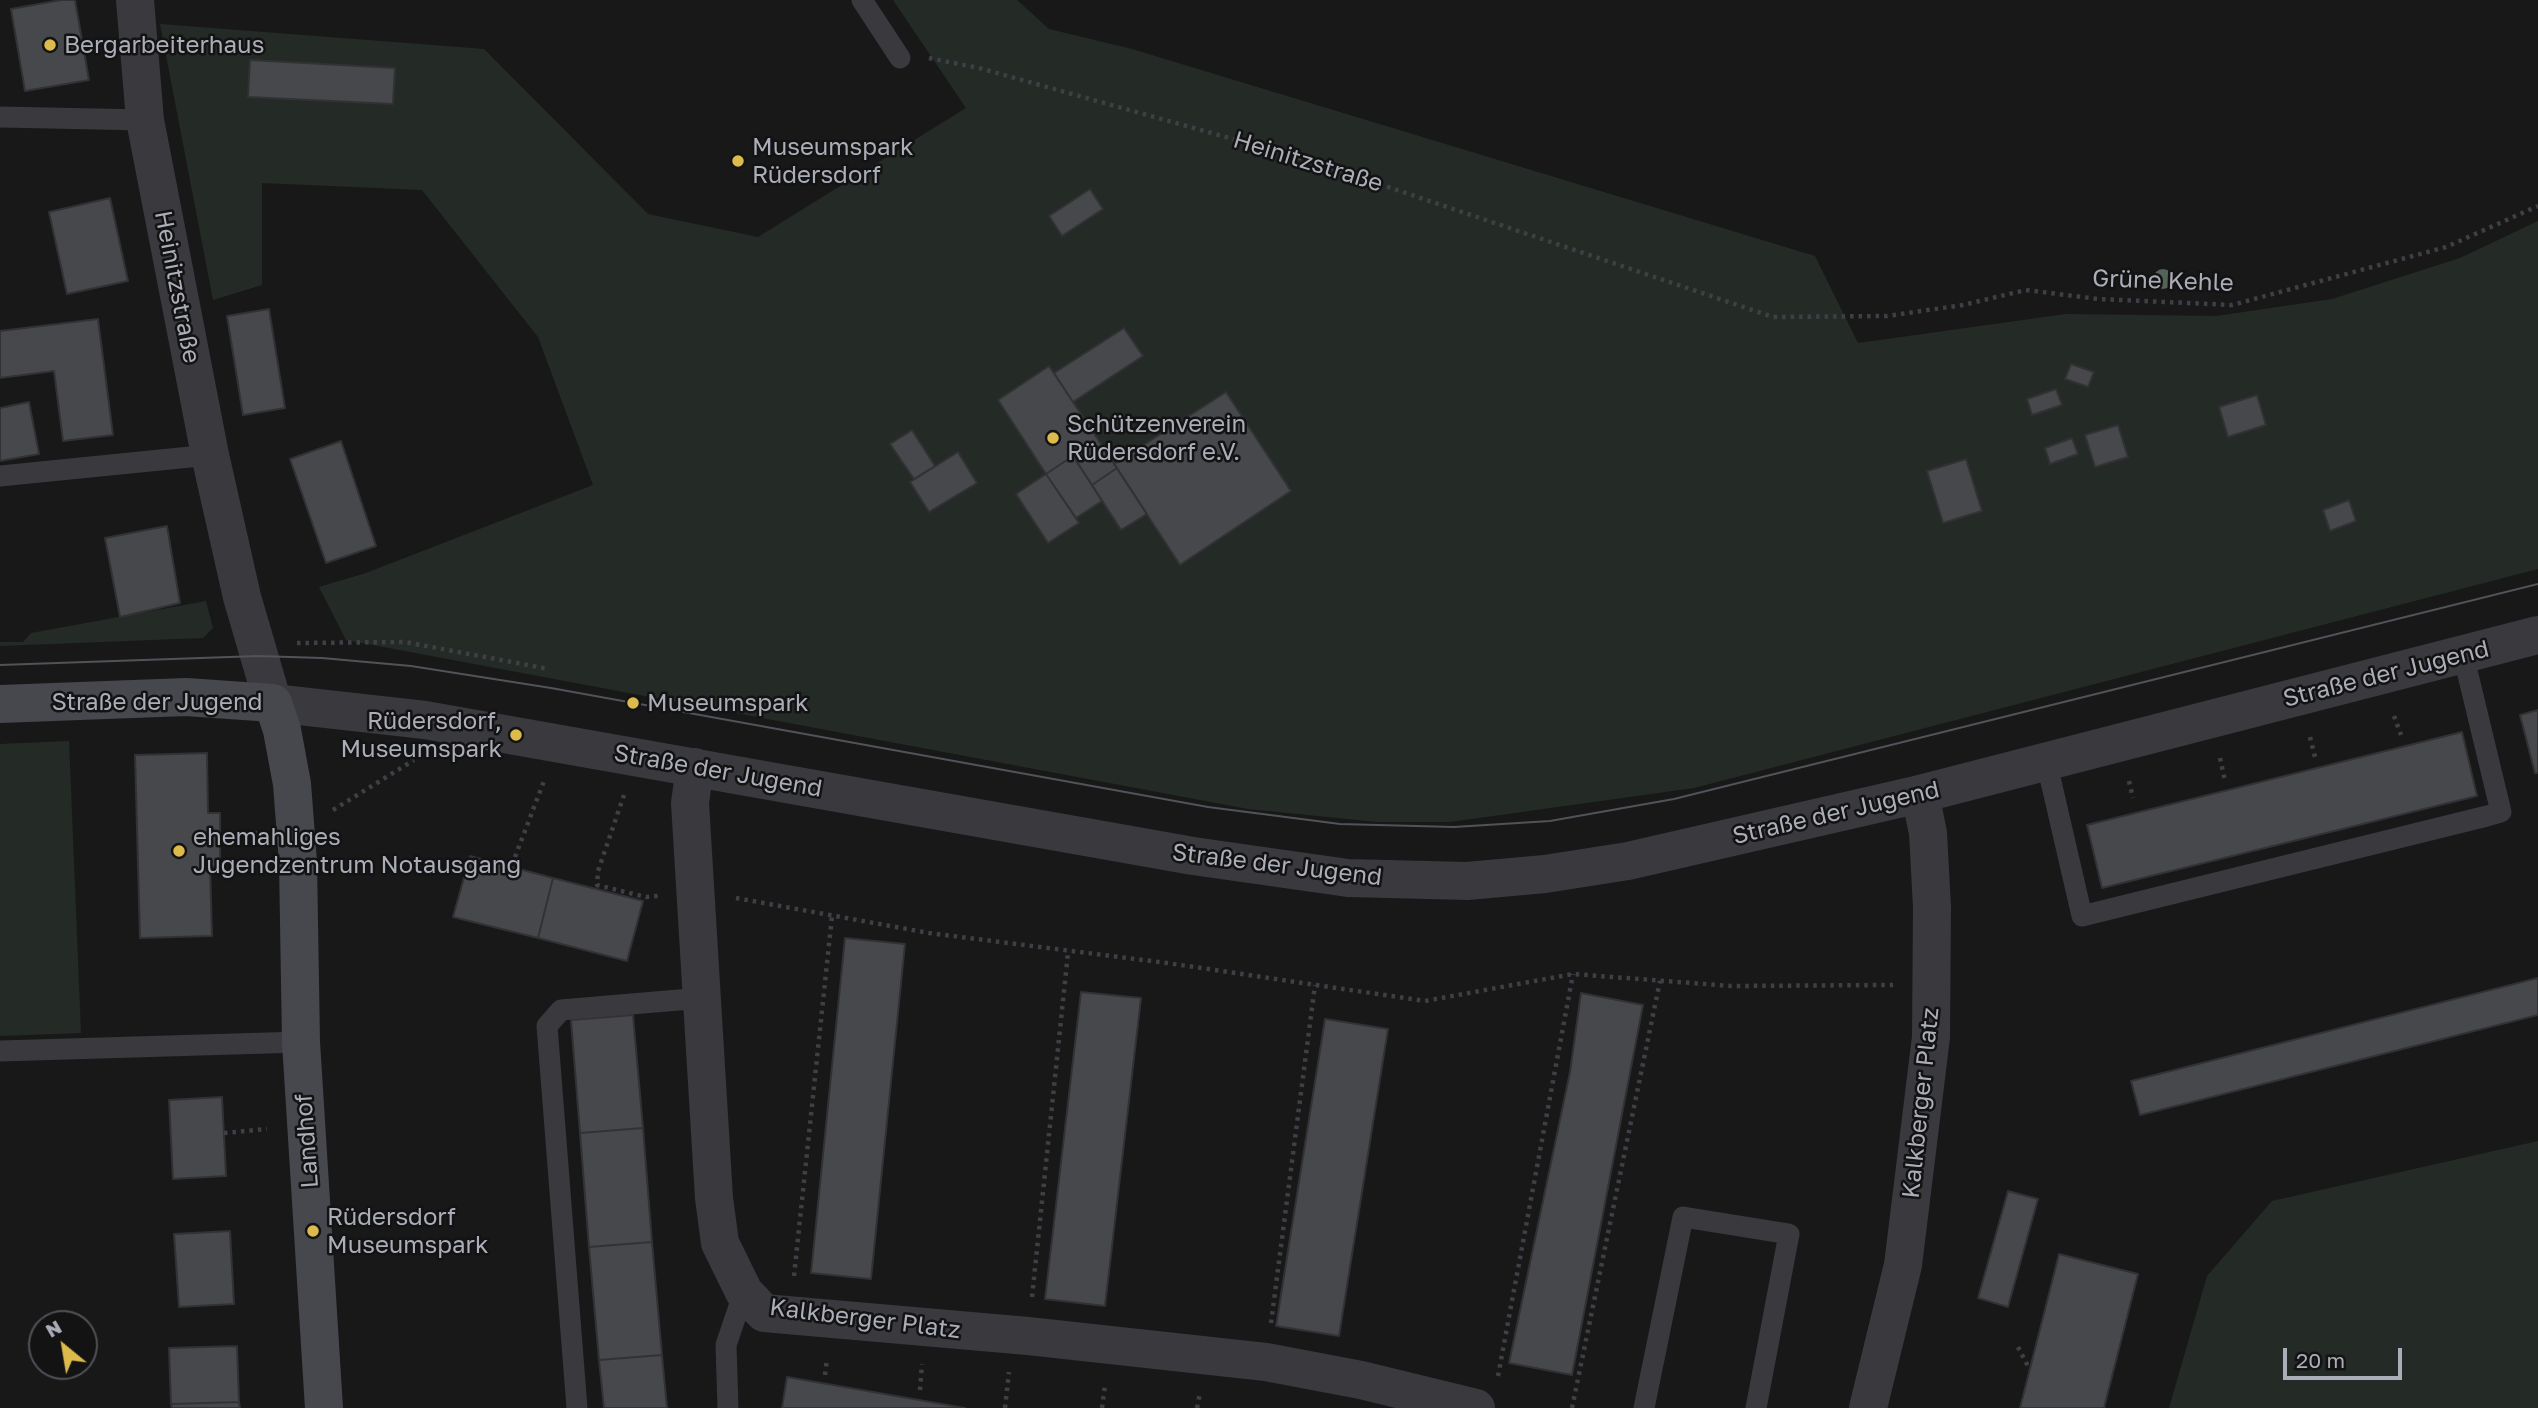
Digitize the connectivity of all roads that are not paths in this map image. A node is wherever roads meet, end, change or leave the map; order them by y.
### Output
1 (135, 0) edge
2 (862, 0) edge
3 (901, 58) road end
4 (0, 117) edge
5 (145, 120) junction
6 (210, 455) junction
7 (0, 476) edge
8 (2538, 635) edge
9 (2463, 654) junction
10 (273, 703) junction
11 (0, 704) edge
12 (2046, 760) junction
13 (695, 766) junction
14 (1920, 794) junction
15 (702, 998) junction
16 (301, 1042) junction
17 (0, 1051) edge
18 (744, 1292) junction
19 (1486, 1394) edge
20 (324, 1408) edge
21 (577, 1408) edge
22 (728, 1408) edge
23 (1644, 1408) edge
24 (1756, 1408) edge
25 (1868, 1408) edge

1 - 5 street, Heinitzstraße
2 - 3 lane
4 - 5 lane
5 - 6 street, Heinitzstraße
6 - 7 lane
6 - 10 street, Heinitzstraße
8 - 9 street, Straße der Jugend
9 - 12 street, Straße der Jugend
9 - 12 lane
10 - 11 main road, Straße der Jugend
10 - 13 street, Straße der Jugend
10 - 16 main road, Landhof
12 - 14 street, Straße der Jugend
13 - 14 street, Straße der Jugend
13 - 15 street, Kalkberger Platz
14 - 25 street, Kalkberger Platz
15 - 18 street, Kalkberger Platz
15 - 21 lane
16 - 17 lane
16 - 20 main road, Landhof
18 - 19 street, Kalkberger Platz
18 - 22 lane
23 - 24 lane

